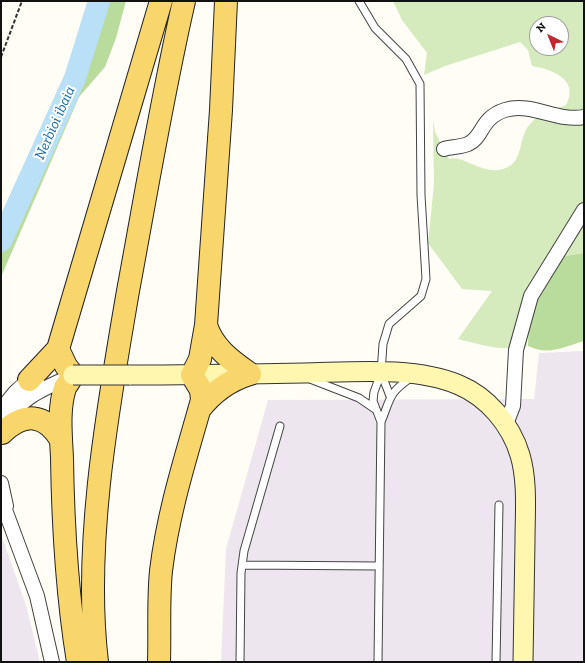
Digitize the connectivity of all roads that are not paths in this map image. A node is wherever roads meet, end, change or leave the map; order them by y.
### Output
1 (161, 1) edge
2 (184, 1) edge
3 (226, 1) edge
4 (359, 1) edge
5 (584, 118) edge
6 (444, 148) dead end
7 (584, 210) edge
8 (206, 325) junction
9 (58, 349) junction
10 (295, 373) junction
11 (381, 373) junction
12 (250, 374) junction
13 (417, 374) junction
14 (73, 375) junction
15 (192, 375) junction
16 (29, 380) junction
17 (390, 396) junction
18 (199, 410) junction
19 (375, 410) junction
20 (1, 411) edge
21 (380, 422) junction
22 (506, 424) junction
23 (280, 426) dead end
24 (1, 434) edge
25 (62, 440) junction
26 (1, 483) edge
27 (1, 498) edge
28 (499, 505) dead end
29 (9, 516) junction
30 (243, 565) junction
31 (379, 566) junction
32 (52, 662) edge
33 (78, 662) edge
34 (97, 662) edge
35 (159, 662) edge
36 (240, 662) edge
37 (378, 662) edge
38 (496, 662) edge
39 (523, 662) edge

1 - 9 main road
2 - 34 main road
3 - 8 main road
4 - 11 lane
5 - 6 street
7 - 22 street
8 - 12 main road
8 - 15 main road
9 - 14 main road
9 - 16 main road
10 - 11 street
10 - 12 street
10 - 19 lane
11 - 13 street
11 - 17 lane
11 - 19 lane
12 - 15 street
12 - 18 main road
13 - 17 lane
13 - 22 street
14 - 15 street, bridge
14 - 16 street
14 - 24 street
14 - 25 main road
15 - 18 main road
16 - 20 street
17 - 21 lane
18 - 35 main road
19 - 21 lane
21 - 31 lane
22 - 39 street
23 - 30 lane
24 - 25 main road
25 - 33 main road
26 - 29 street
27 - 29 street
28 - 38 lane
29 - 32 street
30 - 31 lane
30 - 36 lane
31 - 37 lane

